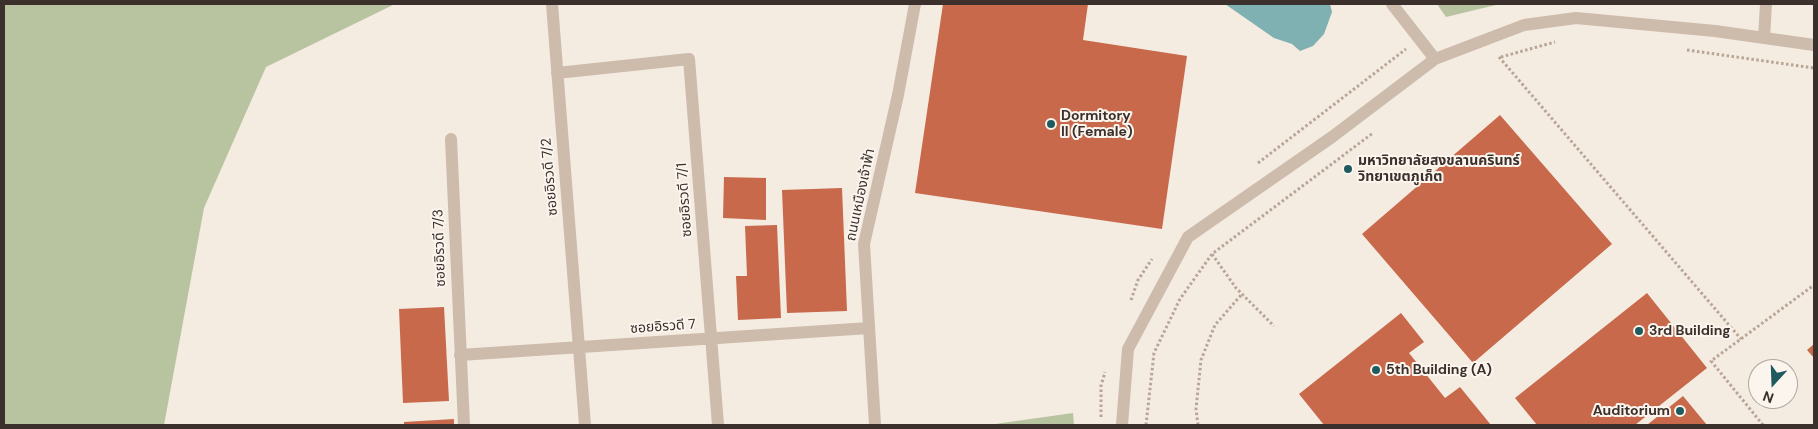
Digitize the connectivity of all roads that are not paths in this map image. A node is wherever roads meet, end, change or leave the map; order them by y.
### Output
1 (552, 4) edge
2 (915, 4) edge
3 (1392, 4) edge
4 (1766, 4) edge
5 (1764, 38) junction
6 (1814, 45) edge
7 (1435, 58) junction
8 (557, 73) junction
9 (450, 138) dead end
10 (869, 328) junction
11 (711, 339) junction
12 (579, 348) junction
13 (460, 355) junction
14 (464, 425) edge
15 (585, 425) edge
16 (718, 425) edge
17 (875, 425) edge
18 (1122, 425) edge

1 - 8 street, ซอยอิรวดี 7/2
2 - 10 street, ถนนเหมืองเจ้าฟ้า
3 - 7 street
4 - 5 street
5 - 6 street
5 - 7 street
7 - 18 street
8 - 11 street, ซอยอิรวดี 7/1
8 - 12 street, ซอยอิรวดี 7/2
9 - 13 street, ซอยอิรวดี 7/3
10 - 11 street, ซอยอิรวดี 7
10 - 17 street, ถนนเหมืองเจ้าฟ้า
11 - 12 street, ซอยอิรวดี 7
11 - 16 street, ซอยอิรวดี 7/1
12 - 13 street, ซอยอิรวดี 7
12 - 15 street, ซอยอิรวดี 7/2
13 - 14 street, ซอยอิรวดี 7/3

